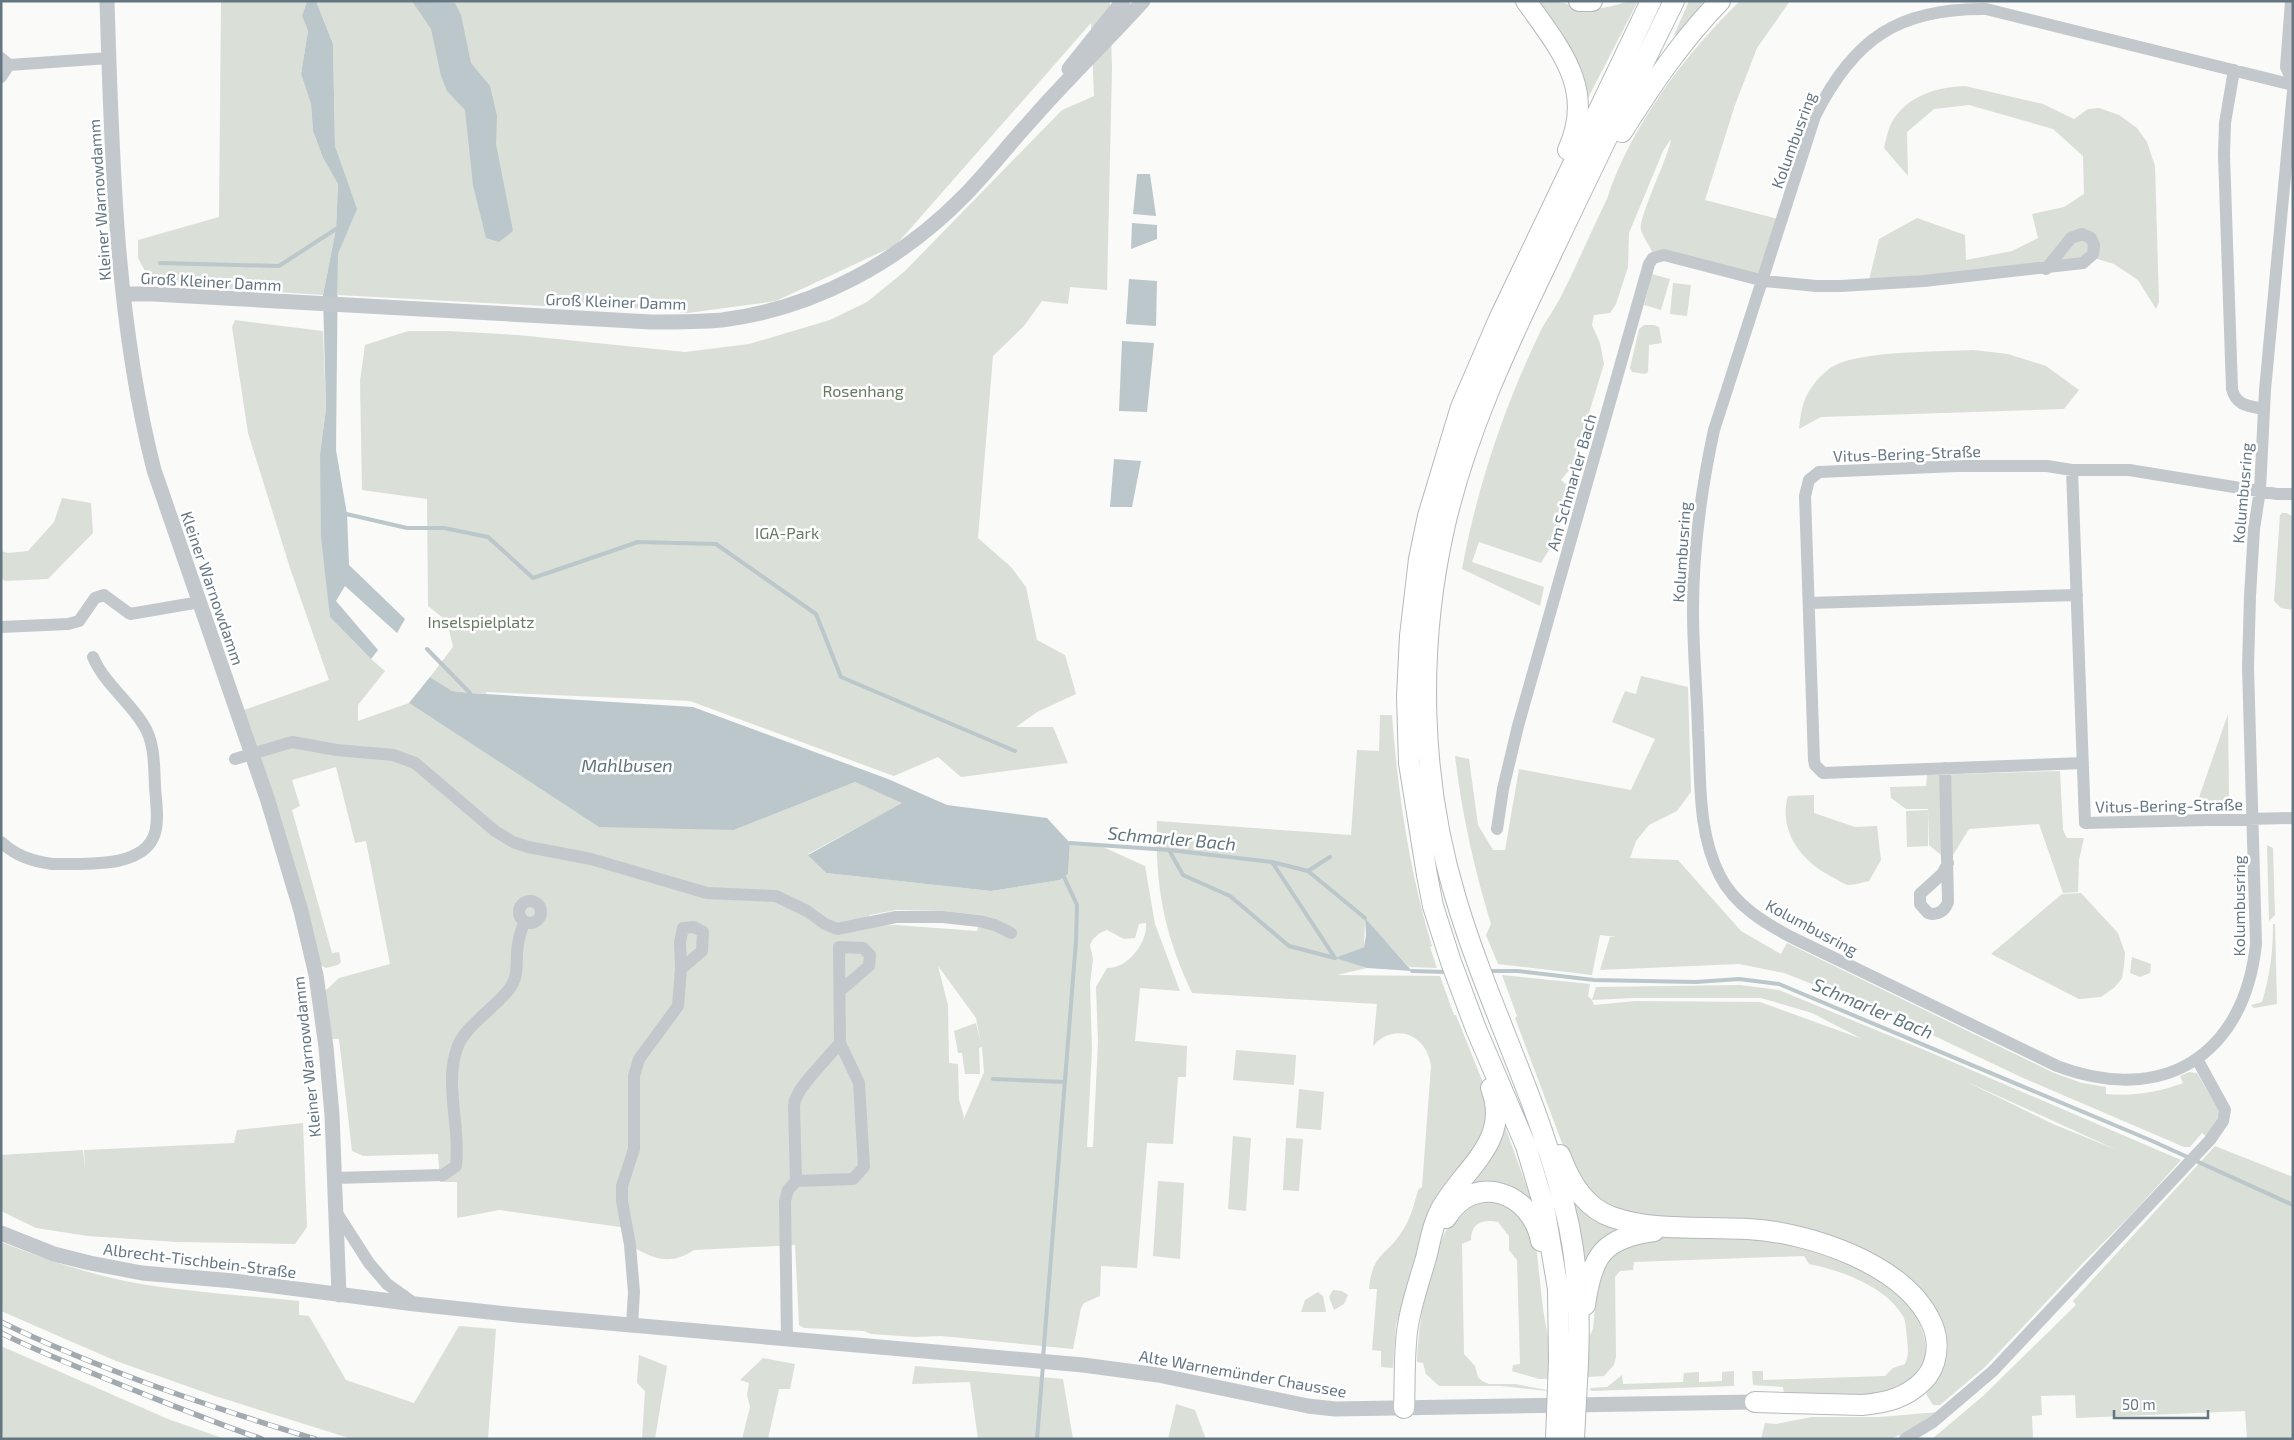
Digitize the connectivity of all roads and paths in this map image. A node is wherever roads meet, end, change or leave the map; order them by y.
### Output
1 (107, 1) edge
2 (1123, 1) edge
3 (1143, 1) edge
4 (1526, 1) edge
5 (1579, 1) edge
6 (1592, 1) edge
7 (1651, 1) edge
8 (1674, 1) edge
9 (1720, 1) edge
10 (2291, 1) edge
11 (109, 58) junction
12 (5, 61) edge
13 (2234, 70) junction
14 (1, 77) edge
15 (2293, 84) edge
16 (2293, 91) edge
17 (1036, 115) junction
18 (1596, 159) junction
19 (1543, 225) junction
20 (2046, 269) dead end
21 (1764, 281) junction
22 (123, 294) junction
23 (2264, 409) junction
24 (2072, 470) junction
25 (2260, 490) junction
26 (2293, 494) edge
27 (2077, 595) junction
28 (200, 602) junction
29 (1809, 604) junction
30 (1, 627) edge
31 (93, 657) dead end
32 (252, 755) junction
33 (235, 759) dead end
34 (2083, 763) junction
35 (1945, 768) junction
36 (2293, 818) edge
37 (2254, 819) junction
38 (1497, 829) dead end
39 (1, 842) edge
40 (1948, 863) dead end
41 (524, 922) dead end
42 (1011, 933) dead end
43 (681, 969) dead end
44 (841, 990) dead end
45 (1476, 1029) junction
46 (840, 1043) junction
47 (2197, 1059) junction
48 (1540, 1125) junction
49 (334, 1178) junction
50 (796, 1181) junction
51 (335, 1210) junction
52 (1679, 1227) junction
53 (1, 1233) edge
54 (1427, 1255) junction
55 (339, 1295) junction
56 (416, 1304) junction
57 (1559, 1316) junction
58 (632, 1325) junction
59 (786, 1339) junction
60 (1579, 1341) junction
61 (1569, 1361) junction
62 (1755, 1402) joint
63 (1404, 1408) junction
64 (1556, 1439) edge
65 (1574, 1439) edge
66 (1904, 1439) edge

1 - 11 street, Kleiner Warnowdamm
2 - 17 street, Groß Kleiner Damm
3 - 17 street, Groß Kleiner Damm
4 - 19 highway
5 - 6 highway
7 - 19 highway
8 - 18 highway
9 - 18 highway
10 - 15 street, Kolumbusring
11 - 12 street
11 - 22 street, Kleiner Warnowdamm
12 - 14 street
13 - 15 street, Kolumbusring
13 - 21 street, Kolumbusring
13 - 23 street
16 - 23 street, Kolumbusring
17 - 22 street, Groß Kleiner Damm
18 - 48 highway
19 - 45 highway
20 - 21 street
21 - 38 street, Am Schmarler Bach
21 - 47 street, Kolumbusring
22 - 28 street, Kleiner Warnowdamm
23 - 25 street, Kolumbusring
24 - 25 street, Vitus-Bering-Straße
24 - 27 street, Vitus-Bering-Straße
24 - 29 street, Vitus-Bering-Straße
25 - 26 street, Vitus-Bering-Straße
25 - 37 street, Kolumbusring
27 - 29 street
27 - 34 street, Vitus-Bering-Straße
28 - 30 street
28 - 32 street, Kleiner Warnowdamm
29 - 35 street, Vitus-Bering-Straße
31 - 39 street
32 - 33 street
32 - 42 street
32 - 49 street, Kleiner Warnowdamm
34 - 35 street, Vitus-Bering-Straße
34 - 37 street, Vitus-Bering-Straße
35 - 40 street
36 - 37 street
37 - 47 street, Kolumbusring
41 - 49 street
43 - 58 street
44 - 46 street
45 - 54 highway
45 - 57 highway
46 - 50 street
46 - 50 street
47 - 66 street
48 - 52 highway
48 - 60 highway
49 - 51 street, Kleiner Warnowdamm
50 - 59 street
51 - 55 street, Kleiner Warnowdamm
51 - 56 street, Alte Warnemünder Chaussee
52 - 60 highway
52 - 62 highway
53 - 55 street, Albrecht-Tischbein-Straße
54 - 57 highway
54 - 63 highway
55 - 56 street, Alte Warnemünder Chaussee
56 - 58 street, Alte Warnemünder Chaussee
57 - 61 highway
58 - 59 street, Alte Warnemünder Chaussee
59 - 63 street, Alte Warnemünder Chaussee
60 - 61 highway
61 - 64 highway, bridge
61 - 65 highway, bridge
62 - 63 street, Alte Warnemünder Chaussee

